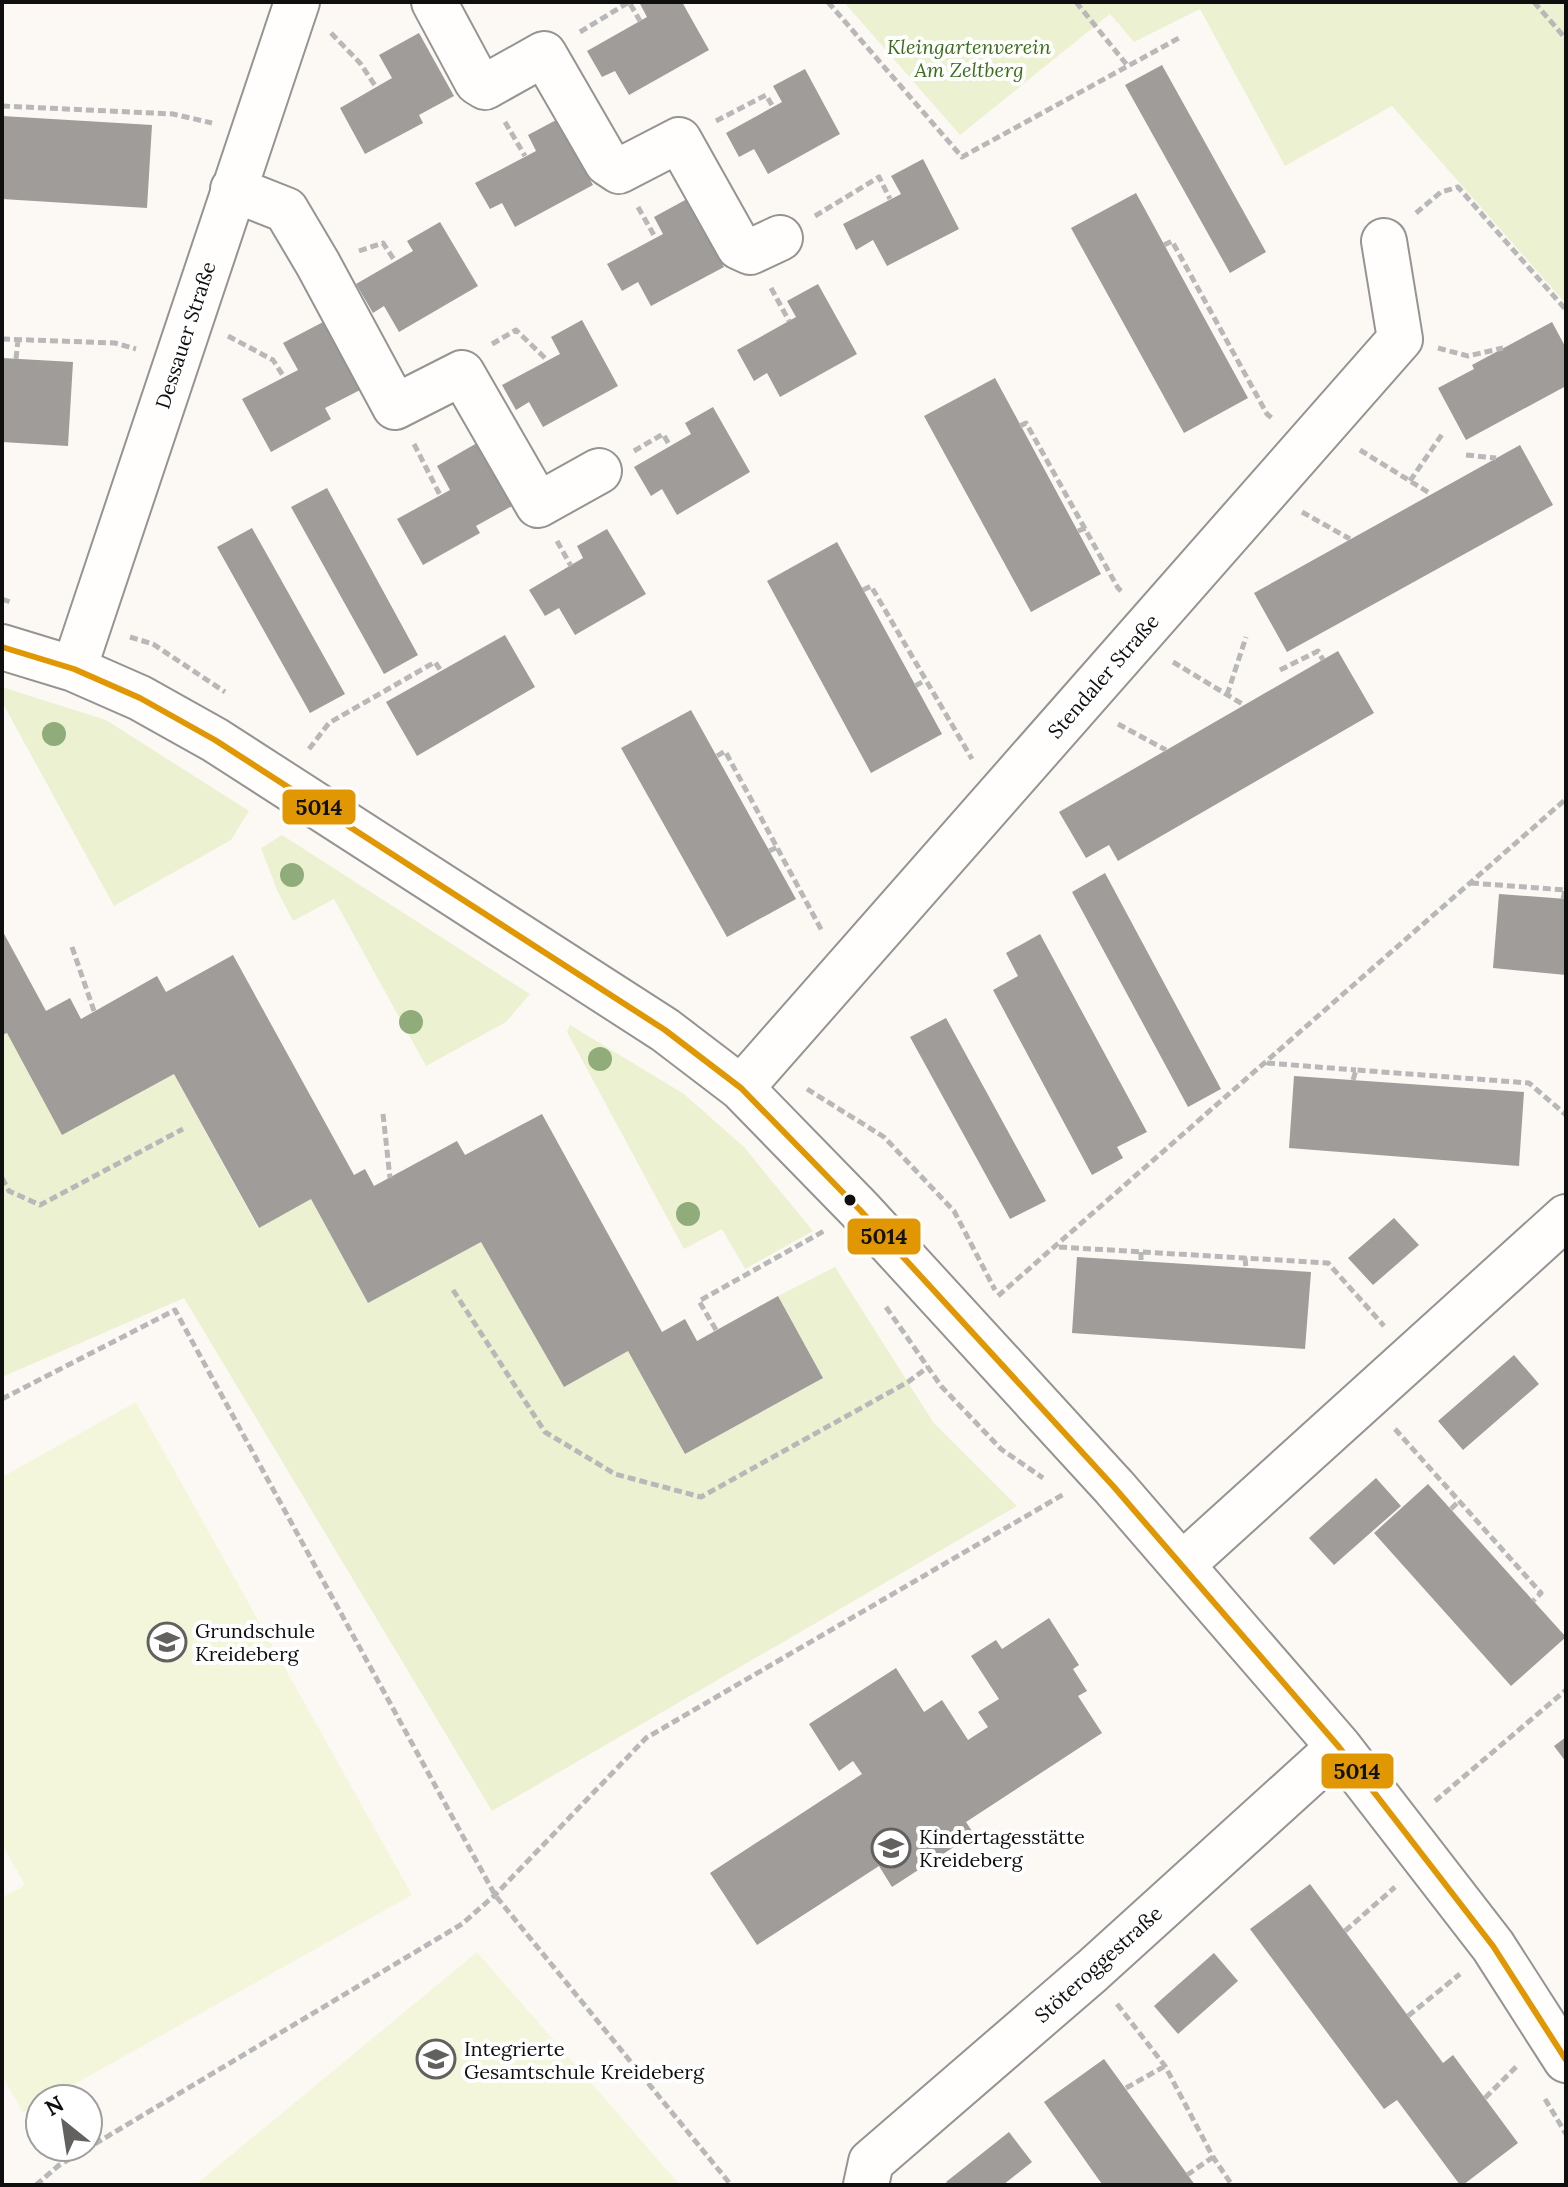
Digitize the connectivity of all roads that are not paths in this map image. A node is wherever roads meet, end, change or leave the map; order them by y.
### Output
1 (434, 2) edge
2 (294, 10) edge
3 (233, 189) junction
4 (780, 238) road end
5 (1384, 241) road end
6 (599, 471) dead end
7 (2, 647) edge
8 (74, 669) junction
9 (741, 1088) junction
10 (1566, 1217) edge
11 (1183, 1564) junction
12 (1339, 1747) junction
13 (1566, 2060) edge
14 (866, 2185) edge

1 - 4 street
2 - 3 street, Dessauer Straße
3 - 6 street
3 - 8 street, Dessauer Straße
5 - 9 street, Stendaler Straße
7 - 8 street
8 - 9 street
9 - 11 street
10 - 11 street
11 - 12 street
12 - 13 street
12 - 14 street, Stöteroggestraße

